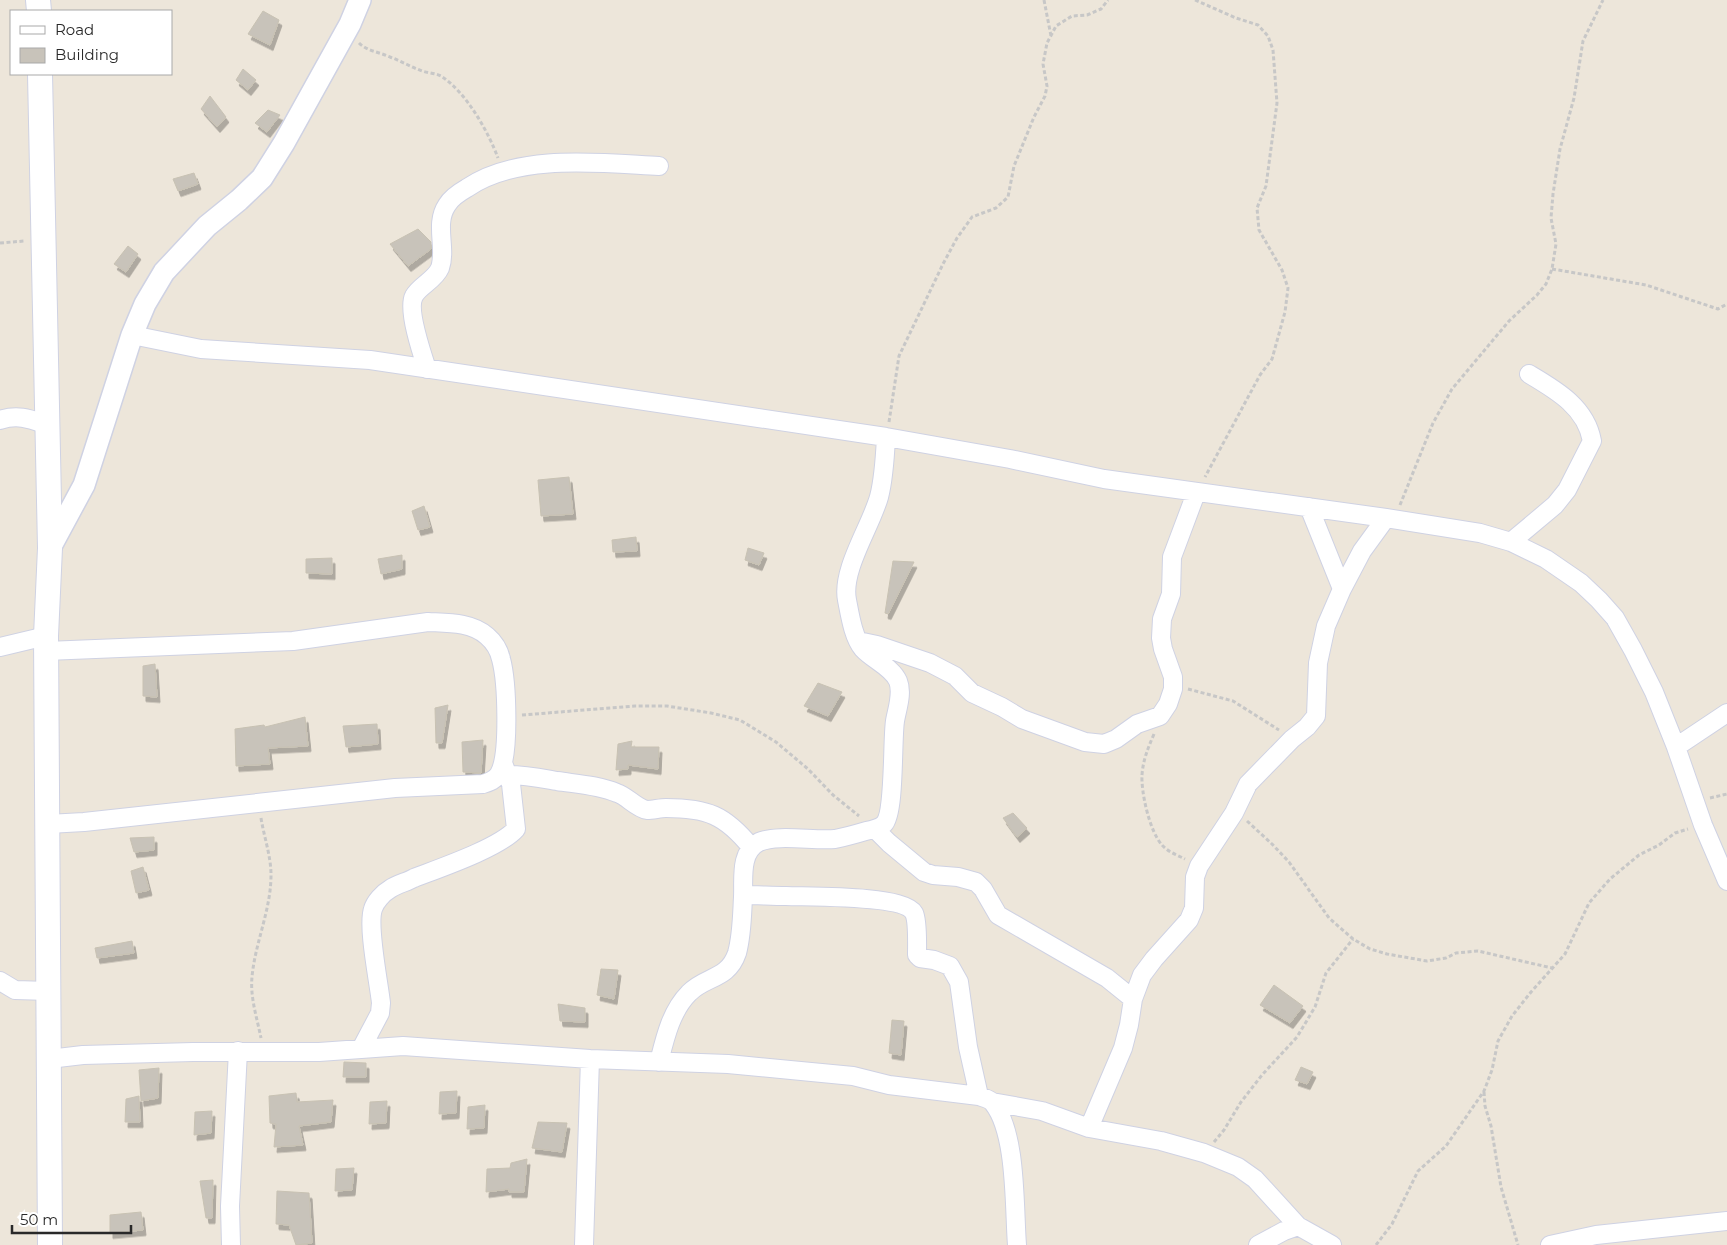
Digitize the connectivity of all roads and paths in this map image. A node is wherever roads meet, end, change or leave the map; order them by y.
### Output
1 (360, 0) edge
2 (1044, 0) edge
3 (1108, 0) edge
4 (1195, 0) edge
5 (1604, 0) edge
6 (350, 24) junction
7 (1051, 36) junction
8 (40, 75) edge
9 (659, 166) dead end
10 (503, 172) junction
11 (44, 239) junction
12 (0, 243) edge
13 (1552, 269) junction
14 (1727, 304) edge
15 (132, 335) junction
16 (427, 369) junction
17 (1529, 374) dead end
18 (0, 420) edge
19 (48, 425) junction
20 (886, 438) junction
21 (1196, 493) junction
22 (1309, 507) junction
23 (1390, 518) junction
24 (1511, 542) junction
25 (50, 548) junction
26 (1342, 589) junction
27 (858, 641) junction
28 (46, 643) junction
29 (0, 648) edge
30 (1173, 685) junction
31 (1727, 713) edge
32 (506, 716) junction
33 (1160, 716) junction
34 (1292, 738) junction
35 (1676, 747) junction
36 (506, 769) junction
37 (258, 803) junction
38 (1234, 812) junction
39 (48, 824) junction
40 (1703, 825) junction
41 (875, 829) junction
42 (752, 847) junction
43 (1200, 866) junction
44 (1727, 881) edge
45 (744, 895) junction
46 (1354, 938) junction
47 (1552, 968) junction
48 (0, 981) edge
49 (49, 991) junction
50 (1133, 999) junction
51 (360, 1049) junction
52 (238, 1051) junction
53 (264, 1053) junction
54 (49, 1058) junction
55 (590, 1058) junction
56 (659, 1062) junction
57 (1484, 1091) junction
58 (986, 1099) junction
59 (1089, 1128) junction
60 (1204, 1153) junction
61 (1727, 1222) edge
62 (1298, 1226) junction
63 (50, 1245) edge
64 (231, 1245) edge
65 (584, 1245) edge
66 (1016, 1245) edge
67 (1258, 1245) edge
68 (1332, 1245) edge
69 (1376, 1245) edge
70 (1518, 1245) edge
71 (1550, 1245) edge

1 - 6 street
2 - 7 path
3 - 7 path
4 - 21 path
5 - 13 path
6 - 10 path
6 - 15 street
7 - 20 path
8 - 11 main road
9 - 10 street
10 - 16 street
11 - 12 path
11 - 19 main road
13 - 14 path
13 - 23 path
15 - 16 street
15 - 25 street
16 - 20 street
17 - 24 street
18 - 19 street
19 - 25 main road
20 - 21 street
20 - 27 street
21 - 22 street
21 - 30 street
22 - 23 street
22 - 26 street
23 - 24 street
23 - 26 street
24 - 35 street
25 - 28 main road
26 - 34 street
27 - 33 street
27 - 41 street
28 - 29 street
28 - 32 street
28 - 39 main road
30 - 33 street
30 - 34 path
31 - 35 street
32 - 36 street
32 - 41 path
33 - 43 path
34 - 38 street
35 - 40 street
36 - 37 street
36 - 42 street
36 - 51 street
37 - 39 street
37 - 53 path
38 - 43 street
38 - 46 path
39 - 49 main road
40 - 44 street
40 - 47 path
41 - 42 street
41 - 50 street
42 - 45 street
43 - 50 street
45 - 56 street
45 - 58 street
46 - 47 path
46 - 60 path
47 - 57 path
48 - 49 street
49 - 54 main road
50 - 59 street
51 - 53 street
51 - 55 street
52 - 53 street
52 - 54 street
52 - 64 street
54 - 63 main road
55 - 56 street
55 - 65 street
56 - 58 street
57 - 69 path
57 - 70 path
58 - 59 street
58 - 66 street
59 - 60 street
60 - 62 street
61 - 71 street
62 - 67 street
62 - 68 street

